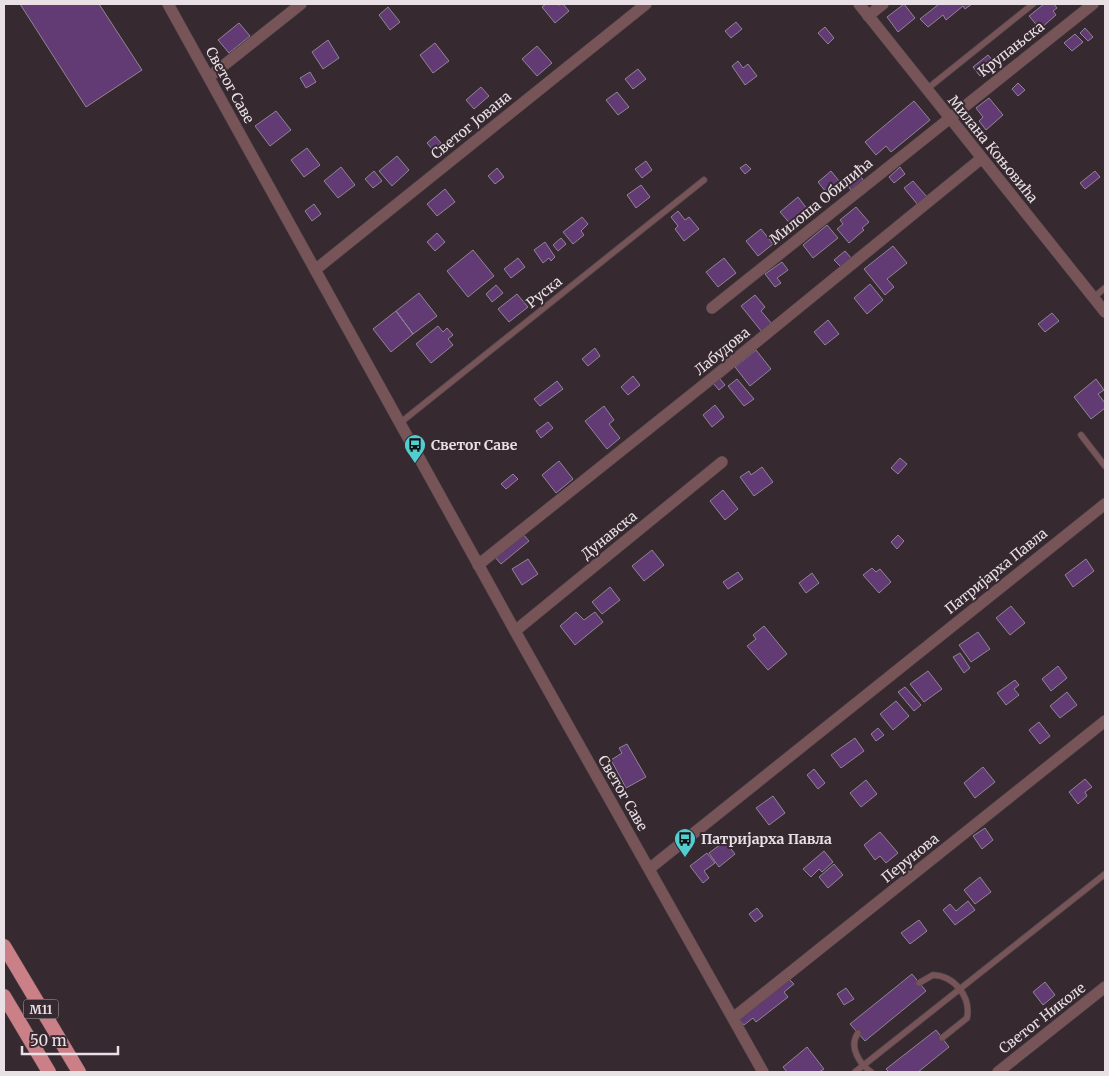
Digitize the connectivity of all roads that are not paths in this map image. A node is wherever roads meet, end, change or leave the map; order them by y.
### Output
1 (168, 4) edge
2 (301, 4) edge
3 (646, 4) edge
4 (859, 4) edge
5 (884, 4) edge
6 (1034, 4) edge
7 (1093, 4) edge
8 (868, 16) junction
9 (209, 77) junction
10 (927, 89) junction
11 (949, 117) junction
12 (982, 158) junction
13 (704, 180) dead end
14 (315, 270) junction
15 (1105, 288) edge
16 (1094, 297) junction
17 (712, 308) dead end
18 (1105, 312) edge
19 (400, 423) junction
20 (1081, 435) dead end
21 (722, 462) dead end
22 (1105, 466) edge
23 (1105, 504) edge
24 (478, 564) junction
25 (515, 631) junction
26 (1105, 721) edge
27 (649, 869) junction
28 (1105, 874) edge
29 (4, 946) edge
30 (919, 983) dead end
31 (1105, 987) edge
32 (960, 989) junction
33 (4, 996) edge
34 (733, 1018) junction
35 (858, 1033) dead end
36 (942, 1038) dead end
37 (863, 1066) junction
38 (49, 1072) edge
39 (79, 1072) edge
40 (763, 1072) edge
41 (855, 1072) edge
42 (871, 1072) edge
43 (998, 1072) edge

1 - 9 street, Светог Саве
2 - 9 street
3 - 14 street, Светог Јована
4 - 8 street, Милана Коњовића
5 - 8 street
6 - 10 lane
7 - 11 street, Крупањска
8 - 10 street, Милана Коњовића
9 - 14 street, Светог Саве
10 - 11 street, Милана Коњовића
11 - 12 street, Милана Коњовића
11 - 17 street, Милоша Обилића
12 - 16 street, Милана Коњовића
12 - 24 street, Лабудова
13 - 19 lane, Руска
14 - 19 street, Светог Саве
15 - 16 lane
16 - 18 street, Милана Коњовића
19 - 24 street, Светог Саве
20 - 22 lane
21 - 25 street, Дунавска
23 - 27 street, Патријарха Павла
24 - 25 street, Светог Саве
25 - 27 street, Светог Саве
26 - 34 street, Перунова
27 - 34 street, Светог Саве
28 - 32 lane
29 - 39 highway, M11
30 - 32 lane
31 - 43 street, Светог Николе
32 - 36 lane
32 - 37 lane
33 - 38 highway, M11
34 - 40 street, Светог Саве
35 - 37 lane
37 - 41 lane
37 - 42 lane

